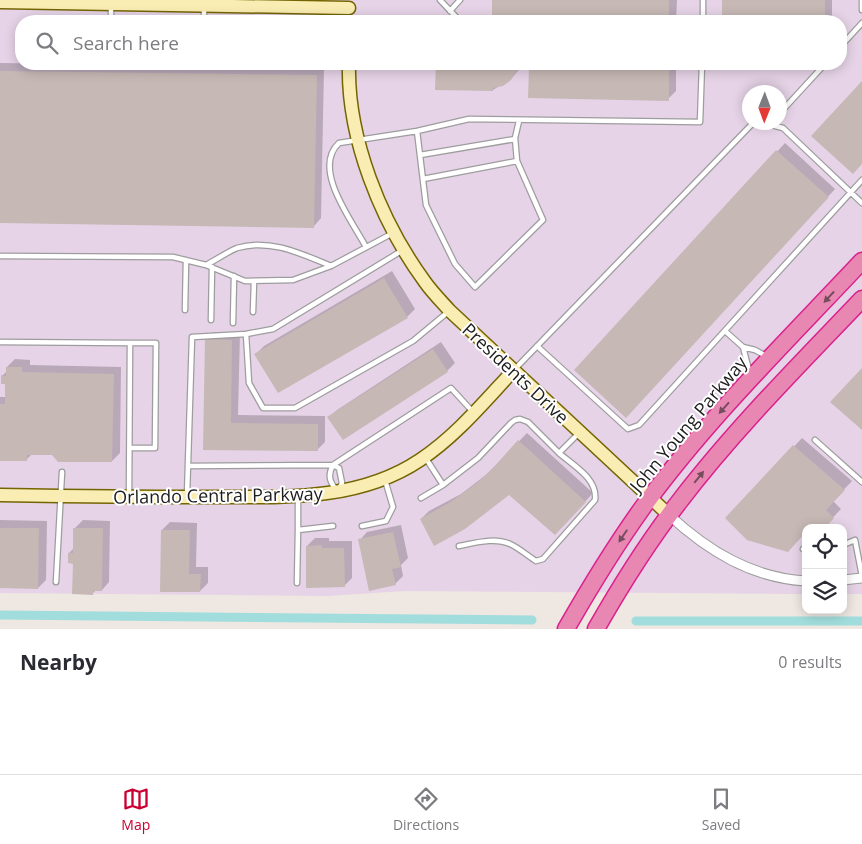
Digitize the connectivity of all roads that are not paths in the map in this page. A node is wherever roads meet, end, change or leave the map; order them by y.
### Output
1 (440, 0) edge
2 (460, 0) edge
3 (703, 0) edge
4 (862, 0) edge
5 (38, 1) edge
6 (0, 2) edge
7 (96, 2) edge
8 (164, 2) edge
9 (218, 3) edge
10 (112, 4) junction
11 (350, 4) edge
12 (204, 5) junction
13 (450, 10) junction
14 (862, 10) edge
15 (111, 15) edge
16 (204, 15) edge
17 (454, 15) edge
18 (703, 15) edge
19 (862, 23) edge
20 (847, 39) edge
21 (348, 70) edge
22 (702, 70) edge
23 (819, 70) edge
24 (787, 105) edge
25 (519, 121) junction
26 (746, 130) edge
27 (785, 130) edge
28 (417, 131) junction
29 (358, 140) junction
30 (515, 140) junction
31 (420, 155) junction
32 (517, 162) junction
33 (423, 178) junction
34 (862, 180) edge
35 (851, 192) junction
36 (862, 203) edge
37 (394, 232) junction
38 (366, 247) junction
39 (404, 249) junction
40 (0, 256) edge
41 (186, 260) junction
42 (862, 261) edge
43 (206, 265) junction
44 (331, 266) junction
45 (212, 267) junction
46 (234, 276) junction
47 (254, 280) junction
48 (862, 299) edge
49 (185, 310) dead end
50 (450, 311) junction
51 (253, 312) dead end
52 (211, 320) dead end
53 (233, 323) dead end
54 (725, 331) junction
55 (246, 334) junction
56 (0, 342) edge
57 (130, 343) junction
58 (537, 346) junction
59 (743, 346) junction
60 (771, 358) junction
61 (513, 371) junction
62 (751, 379) junction
63 (474, 413) junction
64 (580, 432) junction
65 (815, 440) dead end
66 (130, 448) junction
67 (559, 454) junction
68 (425, 456) junction
69 (333, 465) junction
70 (188, 466) junction
71 (62, 472) dead end
72 (384, 479) junction
73 (862, 482) edge
74 (443, 486) junction
75 (338, 492) junction
76 (0, 495) edge
77 (61, 496) junction
78 (298, 496) junction
79 (129, 497) junction
80 (187, 497) junction
81 (651, 497) junction
82 (421, 498) dead end
83 (670, 515) junction
84 (333, 526) dead end
85 (362, 526) dead end
86 (298, 530) junction
87 (847, 543) edge
88 (459, 546) dead end
89 (862, 576) edge
90 (847, 579) edge
91 (802, 581) edge
92 (56, 582) dead end
93 (297, 583) dead end
94 (566, 629) edge
95 (596, 629) edge

1 - 13 lane
2 - 13 lane
3 - 18 lane
4 - 14 lane
5 - 6 street
5 - 7 street
7 - 10 street
8 - 10 street
8 - 12 street
9 - 11 street
9 - 12 street
10 - 15 lane
12 - 16 lane
13 - 17 lane
19 - 20 lane
21 - 29 street, Presidents Drive
22 - 25 lane
23 - 24 lane
25 - 28 lane
25 - 30 lane
26 - 58 lane
27 - 35 lane
28 - 29 lane
28 - 31 lane
29 - 37 street, Presidents Drive
29 - 38 lane
30 - 31 lane
30 - 32 lane
31 - 33 lane
32 - 33 lane
32 - 33 lane
34 - 35 lane
35 - 36 lane
35 - 54 lane
37 - 38 lane
37 - 39 street, Presidents Drive
38 - 44 lane
39 - 50 street, Presidents Drive
39 - 55 lane
40 - 41 lane
41 - 43 lane
41 - 49 lane
42 -> 60 highway, John Young Parkway
43 - 44 lane
43 - 45 lane
44 - 47 lane
45 - 46 lane
45 - 52 lane
46 - 47 lane
46 - 53 lane
47 - 51 lane
83 -> 48 highway
50 - 55 lane
50 - 61 street, Presidents Drive
54 - 58 lane
54 - 59 lane
55 - 70 lane
56 - 57 lane
57 - 66 lane
57 - 66 lane
58 - 61 lane
59 - 60 lane
59 - 62 lane
60 - 62 highway, John Young Parkway
61 - 63 street, Orlando Central Parkway
61 - 64 street, Presidents Drive
62 -> 81 highway, John Young Parkway
63 - 68 street, Orlando Central Parkway
63 - 69 lane
64 - 67 lane
64 - 81 street, Presidents Drive
65 - 73 lane
66 - 79 lane
67 - 74 lane
67 - 88 lane
68 - 72 street, Orlando Central Parkway
68 - 74 lane
69 - 70 lane
69 - 75 lane
69 - 75 lane
70 - 80 lane
71 - 77 lane
72 - 75 street, Orlando Central Parkway
72 - 85 lane
74 - 82 lane
75 - 78 street, Orlando Central Parkway
76 - 77 street, Orlando Central Parkway
77 - 79 street, Orlando Central Parkway
77 - 92 lane
78 - 80 street, Orlando Central Parkway
78 - 86 lane
79 - 80 street, Orlando Central Parkway
81 - 83 street, Presidents Drive
81 -> 94 highway, John Young Parkway
83 - 91 street, Presidents Drive
83 - 95 highway
84 - 86 lane
86 - 93 lane
87 - 89 lane
89 - 90 street

